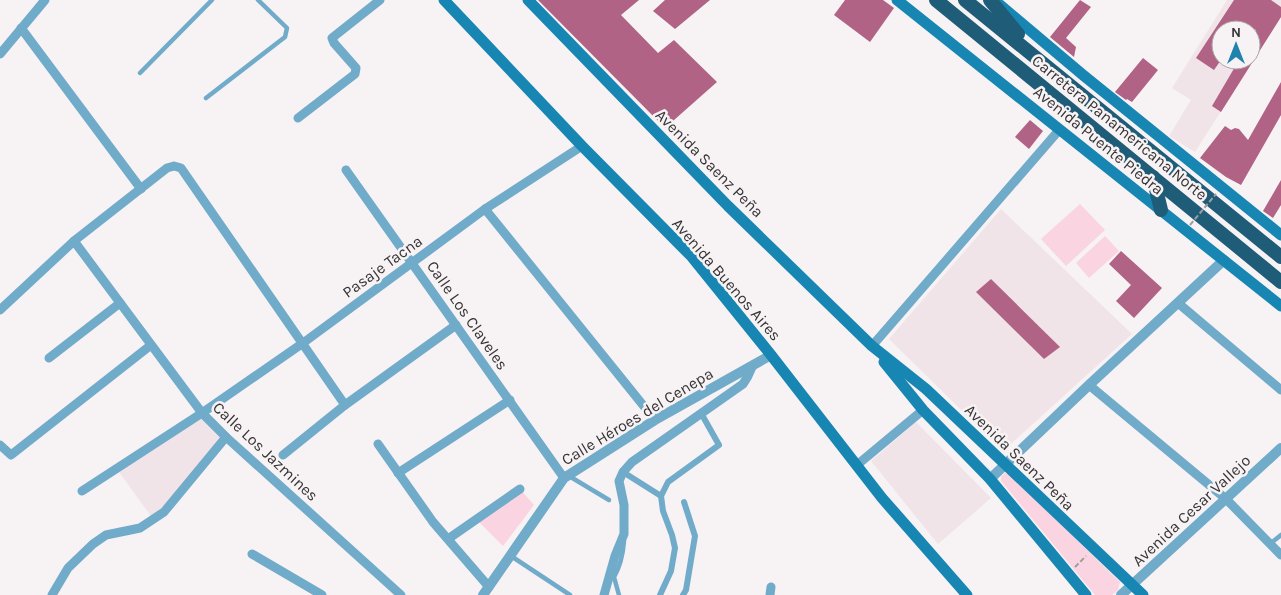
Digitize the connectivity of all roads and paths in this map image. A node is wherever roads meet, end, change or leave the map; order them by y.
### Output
1 (45, 0) edge
2 (212, 0) edge
3 (258, 0) edge
4 (380, 0) edge
5 (444, 0) edge
6 (528, 0) edge
7 (897, 0) edge
8 (936, 0) edge
9 (966, 0) edge
10 (992, 0) edge
11 (21, 28) junction
12 (0, 54) edge
13 (1043, 63) junction
14 (140, 73) dead end
15 (206, 98) dead end
16 (298, 118) dead end
17 (1060, 129) junction
18 (582, 146) junction
19 (346, 170) dead end
20 (1153, 177) junction
21 (141, 189) junction
22 (1216, 194) dead end
23 (484, 209) junction
24 (1161, 210) junction
25 (1190, 225) dead end
26 (1281, 235) edge
27 (74, 241) junction
28 (1281, 257) edge
29 (1224, 260) junction
30 (412, 262) junction
31 (1281, 282) edge
32 (120, 303) junction
33 (1178, 303) junction
34 (1281, 306) edge
35 (0, 310) edge
36 (456, 325) junction
37 (303, 343) junction
38 (151, 345) junction
39 (872, 346) junction
40 (771, 355) junction
41 (48, 358) dead end
42 (753, 365) junction
43 (1089, 385) junction
44 (1281, 390) edge
45 (510, 400) junction
46 (345, 405) junction
47 (923, 410) junction
48 (202, 413) junction
49 (701, 413) junction
50 (655, 420) junction
51 (226, 437) junction
52 (378, 444) dead end
53 (0, 445) edge
54 (1281, 448) edge
55 (283, 455) dead end
56 (1006, 465) junction
57 (857, 466) junction
58 (623, 472) junction
59 (398, 473) junction
60 (566, 476) junction
61 (990, 479) junction
62 (520, 489) dead end
63 (82, 490) dead end
64 (661, 496) junction
65 (1226, 499) junction
66 (609, 500) dead end
67 (684, 502) dead end
68 (624, 534) junction
69 (1281, 535) edge
70 (448, 539) junction
71 (1271, 544) junction
72 (1094, 549) junction
73 (252, 554) dead end
74 (1281, 554) edge
75 (510, 556) junction
76 (1068, 574) junction
77 (1132, 585) junction
78 (486, 591) edge
79 (397, 593) edge
80 (52, 595) edge
81 (322, 595) edge
82 (570, 595) edge
83 (604, 595) edge
84 (619, 595) edge
85 (660, 595) edge
86 (683, 595) edge
87 (967, 595) edge
88 (1086, 595) edge
89 (1121, 595) edge
90 (1143, 595) edge

1 - 11 street
2 - 14 lane
3 - 15 lane
4 - 16 street
5 - 18 main road, Avenida Buenos Aires
6 - 39 main road, Avenida Saenz Peña
7 - 17 main road, Avenida Puente Piedra
8 - 20 highway, Carretera Panamericana Norte
9 - 13 highway, Carretera Panamericana Norte
10 - 13 highway
10 - 26 main road
11 - 12 street
11 - 21 street
13 - 28 highway, Carretera Panamericana Norte
17 - 24 main road, Avenida Puente Piedra
17 - 39 street
18 - 23 street, Pasaje Tacna
18 - 40 main road, Avenida Buenos Aires
19 - 30 street, Calle Los Claveles
20 - 24 highway
20 - 31 highway, Carretera Panamericana Norte
21 - 27 street
21 - 37 street
22 - 25 path, bridge
23 - 30 street, Pasaje Tacna
23 - 50 street
24 - 29 main road, Avenida Puente Piedra
27 - 32 street, Calle Los Jazmines
27 - 35 street
29 - 33 street
29 - 34 main road, Avenida Puente Piedra
30 - 36 street, Calle Los Claveles
30 - 37 street, Pasaje Tacna
32 - 38 street, Calle Los Jazmines
32 - 41 street
33 - 43 street
33 - 44 street
36 - 45 street, Calle Los Claveles
36 - 46 street
37 - 46 street
37 - 48 street, Pasaje Tacna
38 - 48 street, Calle Los Jazmines
38 - 53 street
39 - 47 main road, Avenida Saenz Peña
39 - 56 main road, Avenida Saenz Peña
40 - 42 street, Calle Héroes del Cenepa
40 - 57 main road, Avenida Buenos Aires
42 - 49 street
42 - 50 street, Calle Héroes del Cenepa
43 - 56 street
43 - 65 street
45 - 59 street
45 - 60 street, Calle Los Claveles
46 - 55 street
47 - 57 street
47 - 61 main road, Avenida Saenz Peña
48 - 51 street, Calle Los Jazmines
48 - 63 street, Pasaje Tacna
49 - 58 street
49 - 64 street
50 - 60 street, Calle Héroes del Cenepa
51 - 79 street, Calle Los Jazmines
51 - 80 street
52 - 59 street
54 - 65 street, Avenida Cesar Vallejo
56 - 61 street
56 - 72 main road, Avenida Saenz Peña
57 - 87 main road, Avenida Buenos Aires
58 - 64 street
58 - 68 street
59 - 70 street
60 - 66 lane
60 - 75 street, Calle Héroes del Cenepa
61 - 76 main road, Avenida Saenz Peña
62 - 70 street
64 - 85 street
65 - 71 street
65 - 77 street, Avenida Cesar Vallejo
67 - 86 street
68 - 83 street
68 - 84 lane
69 - 71 lane
70 - 78 street
71 - 74 street
72 - 76 path
72 - 77 main road, Avenida Saenz Peña
73 - 81 street
75 - 78 street, Calle Héroes del Cenepa
75 - 82 lane
76 - 88 main road, Avenida Saenz Peña
77 - 89 street, Avenida Cesar Vallejo
77 - 90 main road, Avenida Saenz Peña

